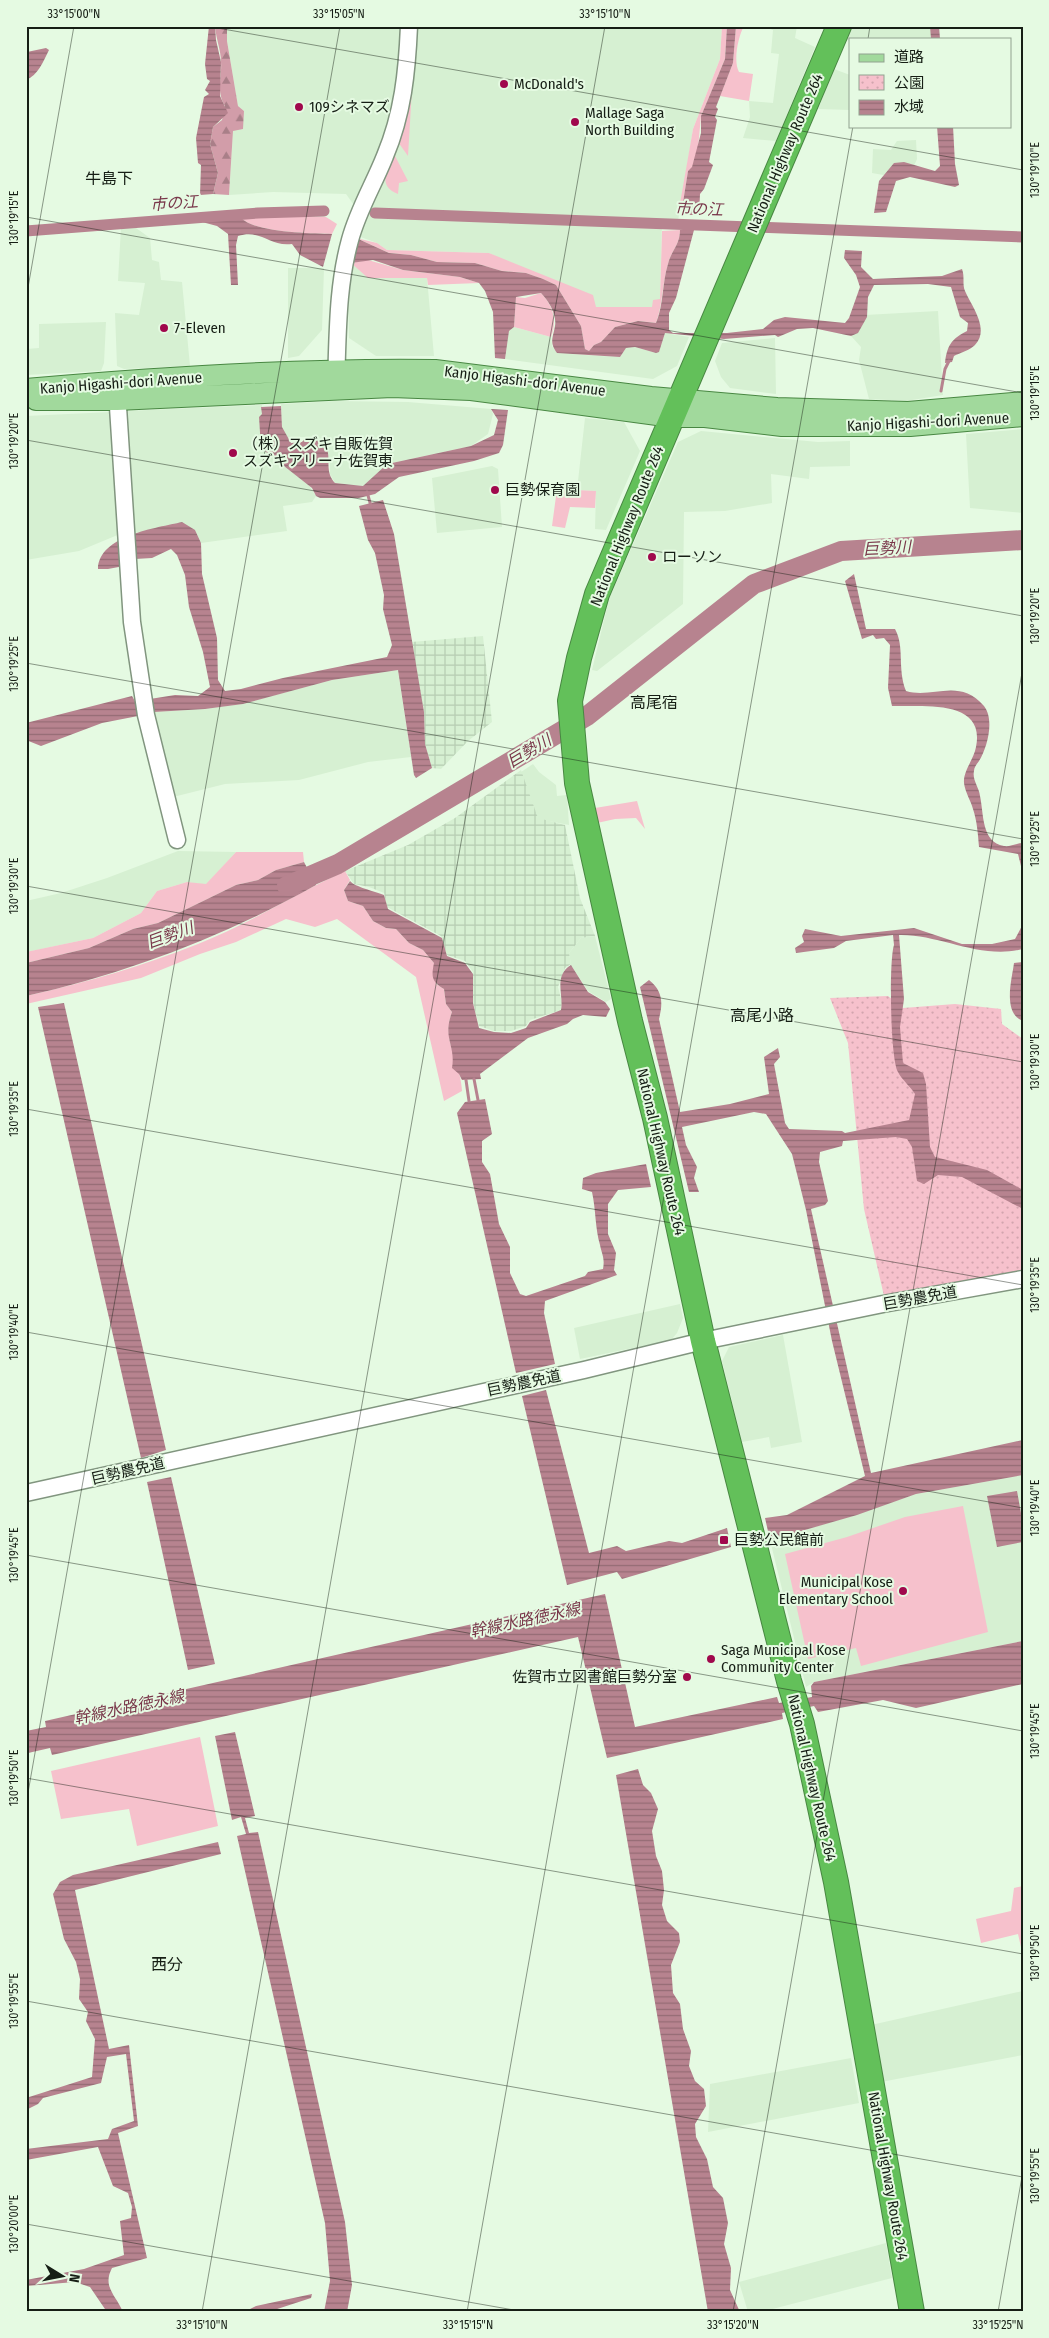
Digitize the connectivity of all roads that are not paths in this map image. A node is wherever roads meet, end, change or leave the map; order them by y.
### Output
1 (409, 26) edge
2 (839, 26) edge
3 (336, 380) junction
4 (26, 389) edge
5 (115, 391) junction
6 (26, 400) edge
7 (1023, 402) edge
8 (676, 408) junction
9 (1023, 416) edge
10 (178, 840) dead end
11 (1023, 1279) edge
12 (702, 1341) junction
13 (26, 1494) edge
14 (912, 2312) edge

1 - 3 street
2 - 8 highway, National Highway Route 264
3 - 5 main road, Kanjo Higashi-dori Avenue
3 - 8 main road, Kanjo Higashi-dori Avenue
4 - 5 main road, Kanjo Higashi-dori Avenue
5 - 6 main road, Kanjo Higashi-dori Avenue
5 - 10 street
7 - 8 main road, Kanjo Higashi-dori Avenue
8 - 9 main road, Kanjo Higashi-dori Avenue
8 - 12 highway, National Highway Route 264
11 - 12 street, 巨勢農免道
12 - 13 street, 巨勢農免道
12 - 14 highway, National Highway Route 264

